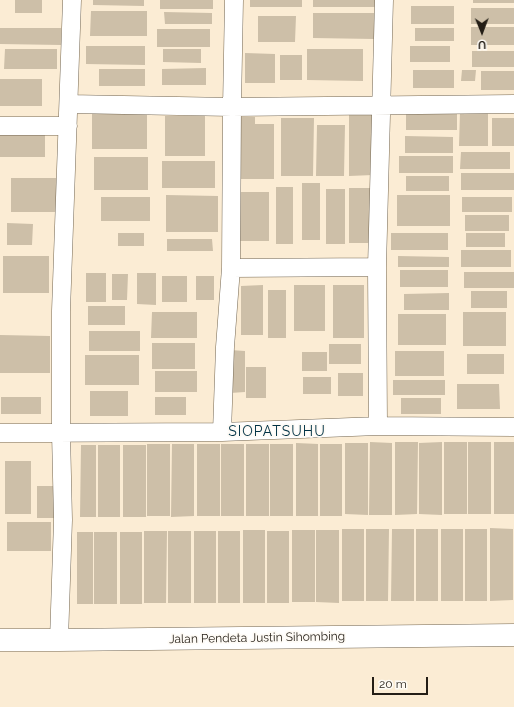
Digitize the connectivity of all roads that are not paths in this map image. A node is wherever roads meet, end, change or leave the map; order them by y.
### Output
1 (72, 0) edge
2 (234, 0) edge
3 (384, 0) edge
4 (69, 104) junction
5 (514, 104) edge
6 (381, 105) junction
7 (232, 107) junction
8 (0, 126) edge
9 (68, 126) junction
10 (377, 267) junction
11 (232, 268) junction
12 (378, 426) junction
13 (514, 427) edge
14 (222, 432) junction
15 (0, 433) edge
16 (61, 433) junction
17 (514, 635) edge
18 (0, 640) edge
19 (59, 640) junction

1 - 4 street
2 - 7 street
3 - 6 street
4 - 7 street
4 - 9 street
5 - 6 street
6 - 7 street
6 - 10 street
7 - 11 street
8 - 9 street
9 - 16 street
10 - 11 street
10 - 12 street
11 - 14 street
12 - 13 street
12 - 14 street
14 - 16 street
15 - 16 street
16 - 19 street
17 - 19 street, Jalan Pendeta Justin Sihombing
18 - 19 street, Jalan Pendeta Justin Sihombing

